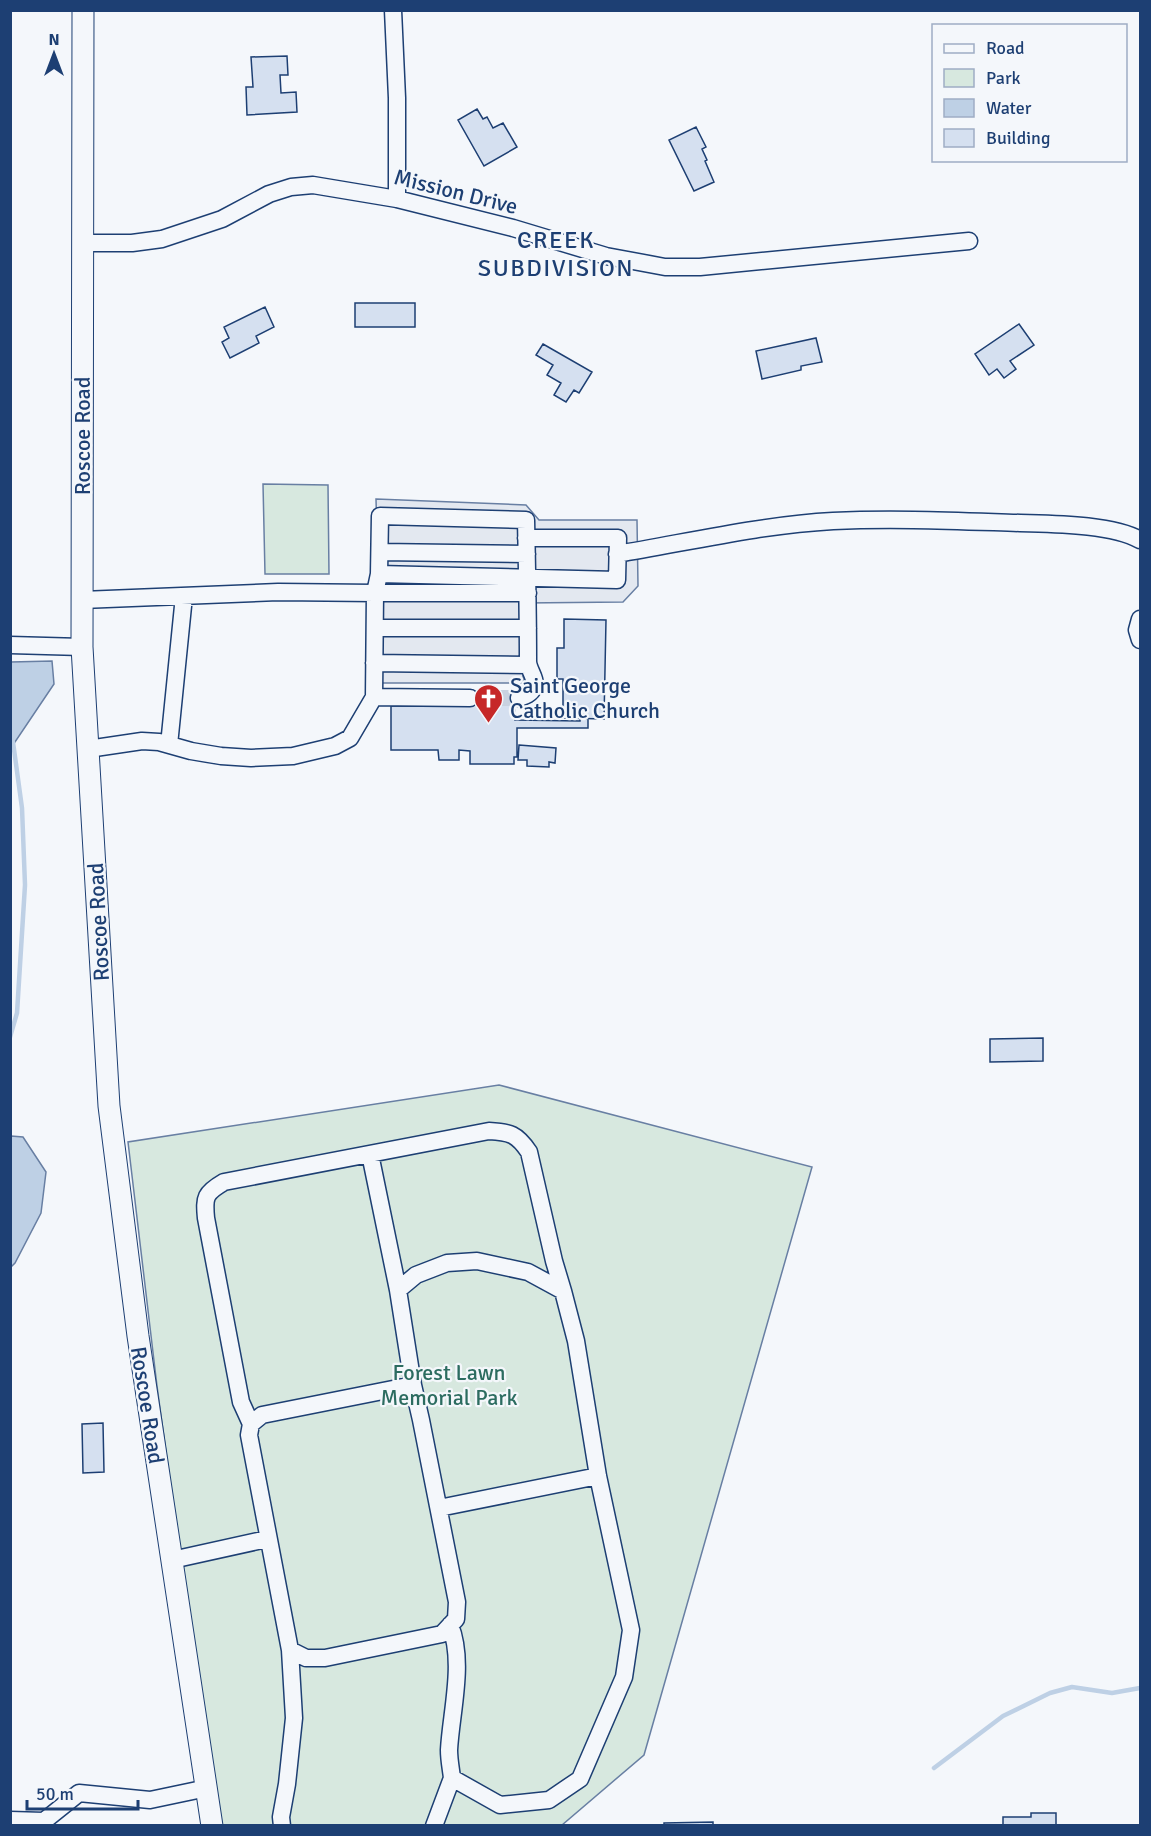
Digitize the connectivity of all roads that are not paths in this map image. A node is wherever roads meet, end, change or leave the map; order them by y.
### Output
1 (83, 10) edge
2 (393, 10) edge
3 (397, 199) junction
4 (969, 241) dead end
5 (82, 243) junction
6 (1140, 540) edge
7 (527, 546) junction
8 (380, 552) junction
9 (617, 554) junction
10 (379, 574) junction
11 (528, 585) junction
12 (375, 593) junction
13 (184, 596) junction
14 (82, 600) junction
15 (1140, 619) edge
16 (375, 628) junction
17 (528, 628) junction
18 (1140, 640) edge
19 (10, 645) edge
20 (82, 647) junction
21 (374, 663) junction
22 (528, 665) junction
23 (374, 697) junction
24 (470, 698) tunnel mouth
25 (519, 698) dead end
26 (169, 745) junction
27 (88, 748) junction
28 (370, 1154) junction
29 (398, 1290) junction
30 (563, 1291) junction
31 (413, 1386) junction
32 (251, 1424) junction
33 (598, 1476) junction
34 (439, 1508) junction
35 (267, 1539) junction
36 (172, 1560) junction
37 (450, 1625) junction
38 (290, 1650) junction
39 (452, 1778) junction
40 (207, 1788) junction
41 (10, 1820) edge
42 (212, 1826) edge
43 (282, 1826) edge
44 (434, 1826) edge

1 - 5 main road, Roscoe Road
2 - 3 street
3 - 4 street, Mission Drive
3 - 5 street, Mission Drive
5 - 14 main road, Roscoe Road
6 - 9 street
7 - 8 street
7 - 8 street
7 - 9 street
7 - 11 street
8 - 10 street
9 - 11 street
10 - 11 street
10 - 12 street
11 - 12 street
11 - 17 street
12 - 13 street
12 - 16 street
13 - 14 street
13 - 26 street
14 - 20 main road, Roscoe Road
15 - 18 street
16 - 17 street
16 - 21 street
17 - 22 street
19 - 20 street
20 - 27 main road, Roscoe Road
21 - 22 street
21 - 23 street
22 - 25 street
23 - 24 street
23 - 26 street
26 - 27 street
27 - 36 main road, Roscoe Road
28 - 29 street
28 - 30 street
28 - 32 street
29 - 30 street
29 - 31 street
30 - 33 street
31 - 32 street
31 - 34 street
32 - 35 street
33 - 34 street
33 - 39 street
34 - 37 street
35 - 36 street
35 - 38 street
36 - 40 main road, Roscoe Road
37 - 38 street
37 - 39 street
38 - 43 street
39 - 44 street
40 - 41 street
40 - 42 main road, Roscoe Road

